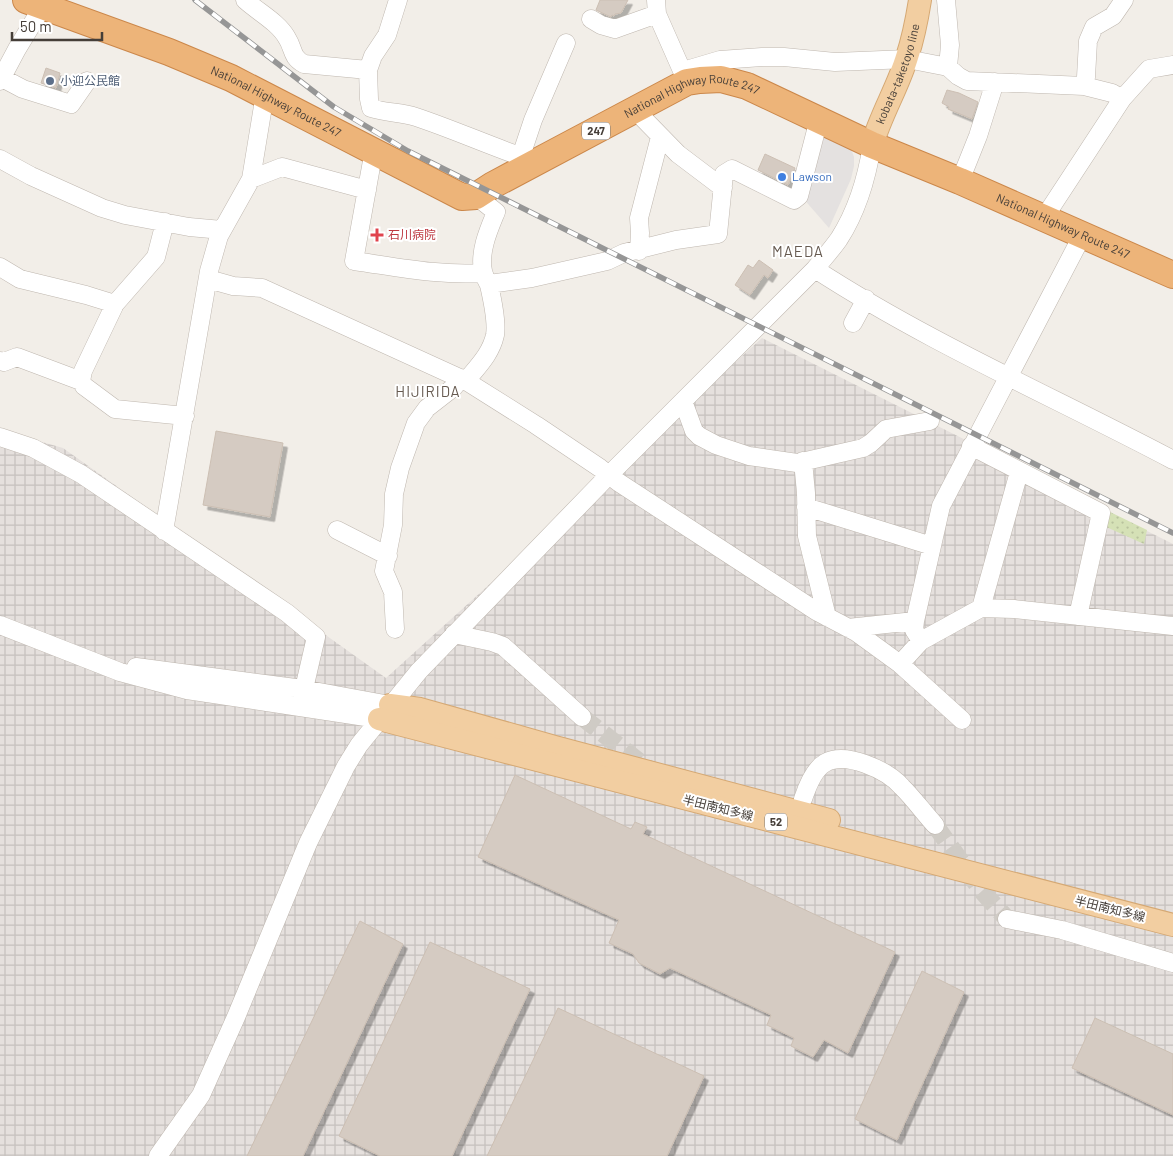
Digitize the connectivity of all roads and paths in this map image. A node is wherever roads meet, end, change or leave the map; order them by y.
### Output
1 (245, 0) edge
2 (398, 0) edge
3 (920, 0) edge
4 (946, 0) edge
5 (1124, 0) edge
6 (34, 3) edge
7 (656, 7) edge
8 (592, 19) dead end
9 (566, 43) dead end
10 (907, 59) junction
11 (1173, 65) edge
12 (948, 67) junction
13 (368, 70) junction
14 (685, 77) junction
15 (1, 80) edge
16 (87, 81) dead end
17 (995, 82) junction
18 (1084, 86) junction
19 (265, 94) junction
20 (1122, 99) junction
21 (634, 110) junction
22 (819, 119) junction
23 (660, 137) junction
24 (872, 144) junction
25 (374, 150) junction
26 (0, 159) edge
27 (525, 163) junction
28 (251, 179) junction
29 (960, 180) junction
30 (723, 188) junction
31 (367, 190) junction
32 (476, 196) junction
33 (1044, 218) junction
34 (165, 222) junction
35 (222, 230) junction
36 (1082, 236) junction
37 (639, 251) junction
38 (0, 267) edge
39 (1171, 268) edge
40 (816, 270) junction
41 (208, 279) junction
42 (486, 279) junction
43 (866, 299) junction
44 (116, 304) junction
45 (853, 323) dead end
46 (0, 361) edge
47 (1008, 378) junction
48 (464, 379) junction
49 (81, 381) junction
50 (682, 402) junction
51 (185, 416) junction
52 (930, 421) dead end
53 (0, 438) edge
54 (971, 446) junction
55 (1173, 460) edge
56 (803, 462) junction
57 (1019, 472) junction
58 (609, 475) junction
59 (806, 507) junction
60 (337, 530) dead end
61 (164, 531) junction
62 (932, 546) junction
63 (388, 556) junction
64 (981, 608) junction
65 (1078, 616) junction
66 (828, 617) junction
67 (915, 621) junction
68 (0, 625) edge
69 (1173, 626) edge
70 (848, 628) junction
71 (395, 629) dead end
72 (454, 634) junction
73 (921, 641) junction
74 (900, 664) junction
75 (302, 698) junction
76 (384, 712) junction
77 (582, 717) tunnel mouth
78 (962, 720) dead end
79 (803, 799) dead end
80 (935, 825) tunnel mouth
81 (1173, 909) edge
82 (1007, 919) tunnel mouth
83 (1173, 925) edge
84 (1173, 963) edge
85 (158, 1156) edge

1 - 13 street
2 - 13 street
3 - 10 main road, kobata-taketoyo line
4 - 12 street
5 - 18 street
6 - 15 street
6 - 19 highway, National Highway Route 247
7 - 8 street
7 - 14 street
9 - 27 street
10 - 12 street
10 - 14 street
10 - 24 main road, kobata-taketoyo line
11 - 20 street
12 - 17 street
13 - 27 street
14 - 21 highway, National Highway Route 247 / 247
14 - 22 highway, National Highway Route 247 / 247
15 - 16 street
17 - 18 street
17 - 29 street
18 - 20 street
19 - 25 highway, National Highway Route 247
19 - 28 street
20 - 33 street
21 - 23 street
21 - 27 highway, National Highway Route 247 / 247
22 - 24 highway, National Highway Route 247 / 247
22 - 30 street
23 - 30 street
23 - 37 street
24 - 29 highway, National Highway Route 247 / 247
24 - 40 street
25 - 31 street
25 - 32 highway, National Highway Route 247
26 - 34 street
27 - 32 highway, National Highway Route 247 / 247
28 - 31 street
28 - 35 street
29 - 33 highway, National Highway Route 247 / 247
30 - 37 street
31 - 42 street
32 - 42 street
33 - 36 highway, National Highway Route 247 / 247
34 - 35 street
34 - 44 street
35 - 41 street
36 - 39 highway, National Highway Route 247 / 247
36 - 47 street
37 - 42 street
38 - 44 street
40 - 43 street
40 - 50 street
41 - 48 street
41 - 51 street
42 - 48 street
43 - 45 street
43 - 47 street
44 - 49 street
46 - 49 street
47 - 54 street
47 - 55 street
48 - 58 street
48 - 63 street
49 - 51 street
50 - 56 street
50 - 58 street
51 - 61 street
52 - 56 street
53 - 61 street
54 - 57 street
54 - 62 street
56 - 59 street
57 - 64 street
57 - 65 street
58 - 66 street
58 - 72 street
59 - 62 street
59 - 66 street
60 - 63 street
61 - 75 street
62 - 67 street
63 - 71 street
64 - 65 street
64 - 73 street
65 - 69 street
66 - 70 street
67 - 70 street
67 - 73 street
68 - 75 street
70 - 74 street
72 - 76 street
72 - 77 street
73 - 74 street
74 - 78 street
75 - 76 street
76 - 81 main road, 半田南知多線 / 52
76 - 83 main road, 半田南知多線 / 52
76 - 85 street
79 - 80 street
82 - 84 street

